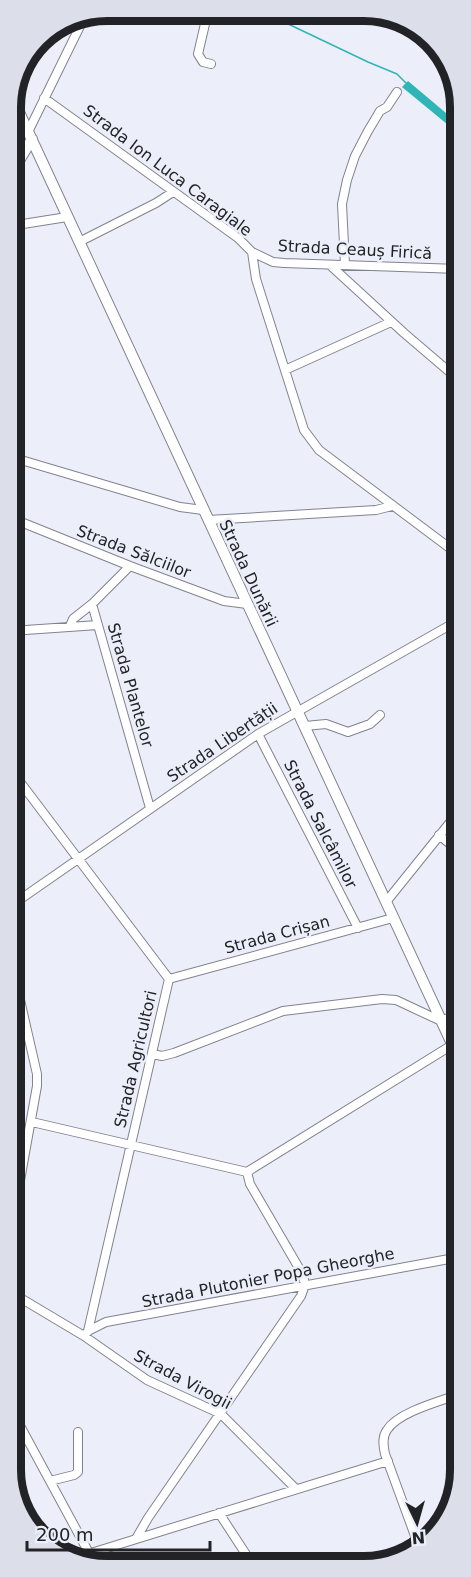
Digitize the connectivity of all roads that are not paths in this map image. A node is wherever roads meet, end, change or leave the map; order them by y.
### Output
1 (206, 21) edge
2 (80, 26) edge
3 (211, 64) dead end
4 (397, 93) dead end
5 (44, 98) junction
6 (21, 116) edge
7 (30, 136) junction
8 (21, 154) edge
9 (173, 192) junction
10 (67, 217) junction
11 (21, 225) edge
12 (79, 242) junction
13 (252, 252) junction
14 (330, 265) junction
15 (345, 265) junction
16 (450, 269) edge
17 (391, 322) junction
18 (285, 370) junction
19 (450, 372) edge
20 (21, 460) edge
21 (392, 506) junction
22 (206, 515) junction
23 (21, 522) edge
24 (450, 544) edge
25 (447, 546) junction
26 (450, 548) edge
27 (130, 566) junction
28 (93, 604) junction
29 (248, 604) junction
30 (98, 625) junction
31 (450, 625) edge
32 (70, 626) junction
33 (21, 630) edge
34 (297, 711) junction
35 (380, 715) dead end
36 (305, 726) junction
37 (258, 734) junction
38 (21, 783) edge
39 (150, 808) junction
40 (450, 822) edge
41 (439, 835) junction
42 (450, 844) edge
43 (78, 858) junction
44 (21, 899) edge
45 (386, 902) junction
46 (393, 918) junction
47 (358, 927) junction
48 (169, 979) junction
49 (21, 1004) edge
50 (450, 1017) edge
51 (441, 1021) junction
52 (450, 1041) edge
53 (450, 1046) edge
54 (152, 1054) junction
55 (32, 1122) junction
56 (131, 1144) junction
57 (247, 1172) junction
58 (21, 1175) edge
59 (450, 1259) edge
60 (305, 1285) junction
61 (21, 1298) edge
62 (86, 1333) junction
63 (450, 1398) edge
64 (221, 1414) junction
65 (21, 1428) edge
66 (78, 1432) dead end
67 (388, 1461) junction
68 (50, 1481) junction
69 (297, 1489) junction
70 (219, 1513) junction
71 (137, 1537) junction
72 (416, 1538) edge
73 (89, 1553) joint
74 (247, 1556) edge

1 - 3 street
2 - 5 street
4 - 15 street
5 - 7 street
5 - 9 street, Strada Ion Luca Caragiale
6 - 7 main road, Strada Dunării
7 - 8 main road
7 - 10 main road, Strada Dunării
9 - 12 street
9 - 13 street, Strada Ion Luca Caragiale
10 - 11 street
10 - 12 main road, Strada Dunării
12 - 22 main road, Strada Dunării
13 - 14 street, Strada Ceauș Firică
13 - 18 street, Strada Ion Luca Caragiale
14 - 15 street, Strada Ceauș Firică
14 - 17 street
15 - 16 street, Strada Ceauș Firică
17 - 18 street
17 - 19 street
18 - 21 street, Strada Ion Luca Caragiale
20 - 22 street
21 - 22 street
21 - 25 street, Strada Ion Luca Caragiale
22 - 29 main road, Strada Dunării
23 - 27 street, Strada Sălciilor
24 - 25 street
25 - 26 street, Strada Ion Luca Caragiale
27 - 28 street
27 - 29 street, Strada Sălciilor
28 - 30 street, Strada Plantelor
28 - 32 street
29 - 34 main road, Strada Dunării
30 - 32 street
30 - 39 street, Strada Plantelor
31 - 34 street, Strada Libertății
32 - 33 street
34 - 36 main road, Strada Dunării
34 - 37 street, Strada Libertății
35 - 36 street
36 - 45 main road, Strada Dunării
37 - 39 street, Strada Libertății
37 - 47 street, Strada Salcâmilor
38 - 43 street, Strada Agricultori
39 - 43 street, Strada Libertății
40 - 41 street
41 - 42 street
41 - 45 street
43 - 44 street, Strada Libertății
43 - 48 street, Strada Agricultori
45 - 46 main road, Strada Dunării
46 - 47 street, Strada Crișan
46 - 51 main road, Strada Dunării
47 - 48 street, Strada Crișan
48 - 54 street, Strada Agricultori
49 - 55 street
50 - 51 street
51 - 52 main road, Strada Dunării
51 - 54 street
53 - 57 street
54 - 56 street, Strada Agricultori
55 - 56 street
55 - 58 street
56 - 57 street
56 - 62 street, Strada Agricultori
57 - 60 street
59 - 60 street, Strada Plutonier Popa Gheorghe
60 - 62 street, Strada Plutonier Popa Gheorghe
60 - 64 street
61 - 62 street, Strada Virogii
62 - 64 street, Strada Virogii
63 - 67 street
64 - 69 street, Strada Virogii
64 - 71 street
65 - 68 street
66 - 68 street
67 - 69 street
67 - 72 street
68 - 73 street
69 - 70 street
70 - 71 street
70 - 74 street
71 - 73 street

